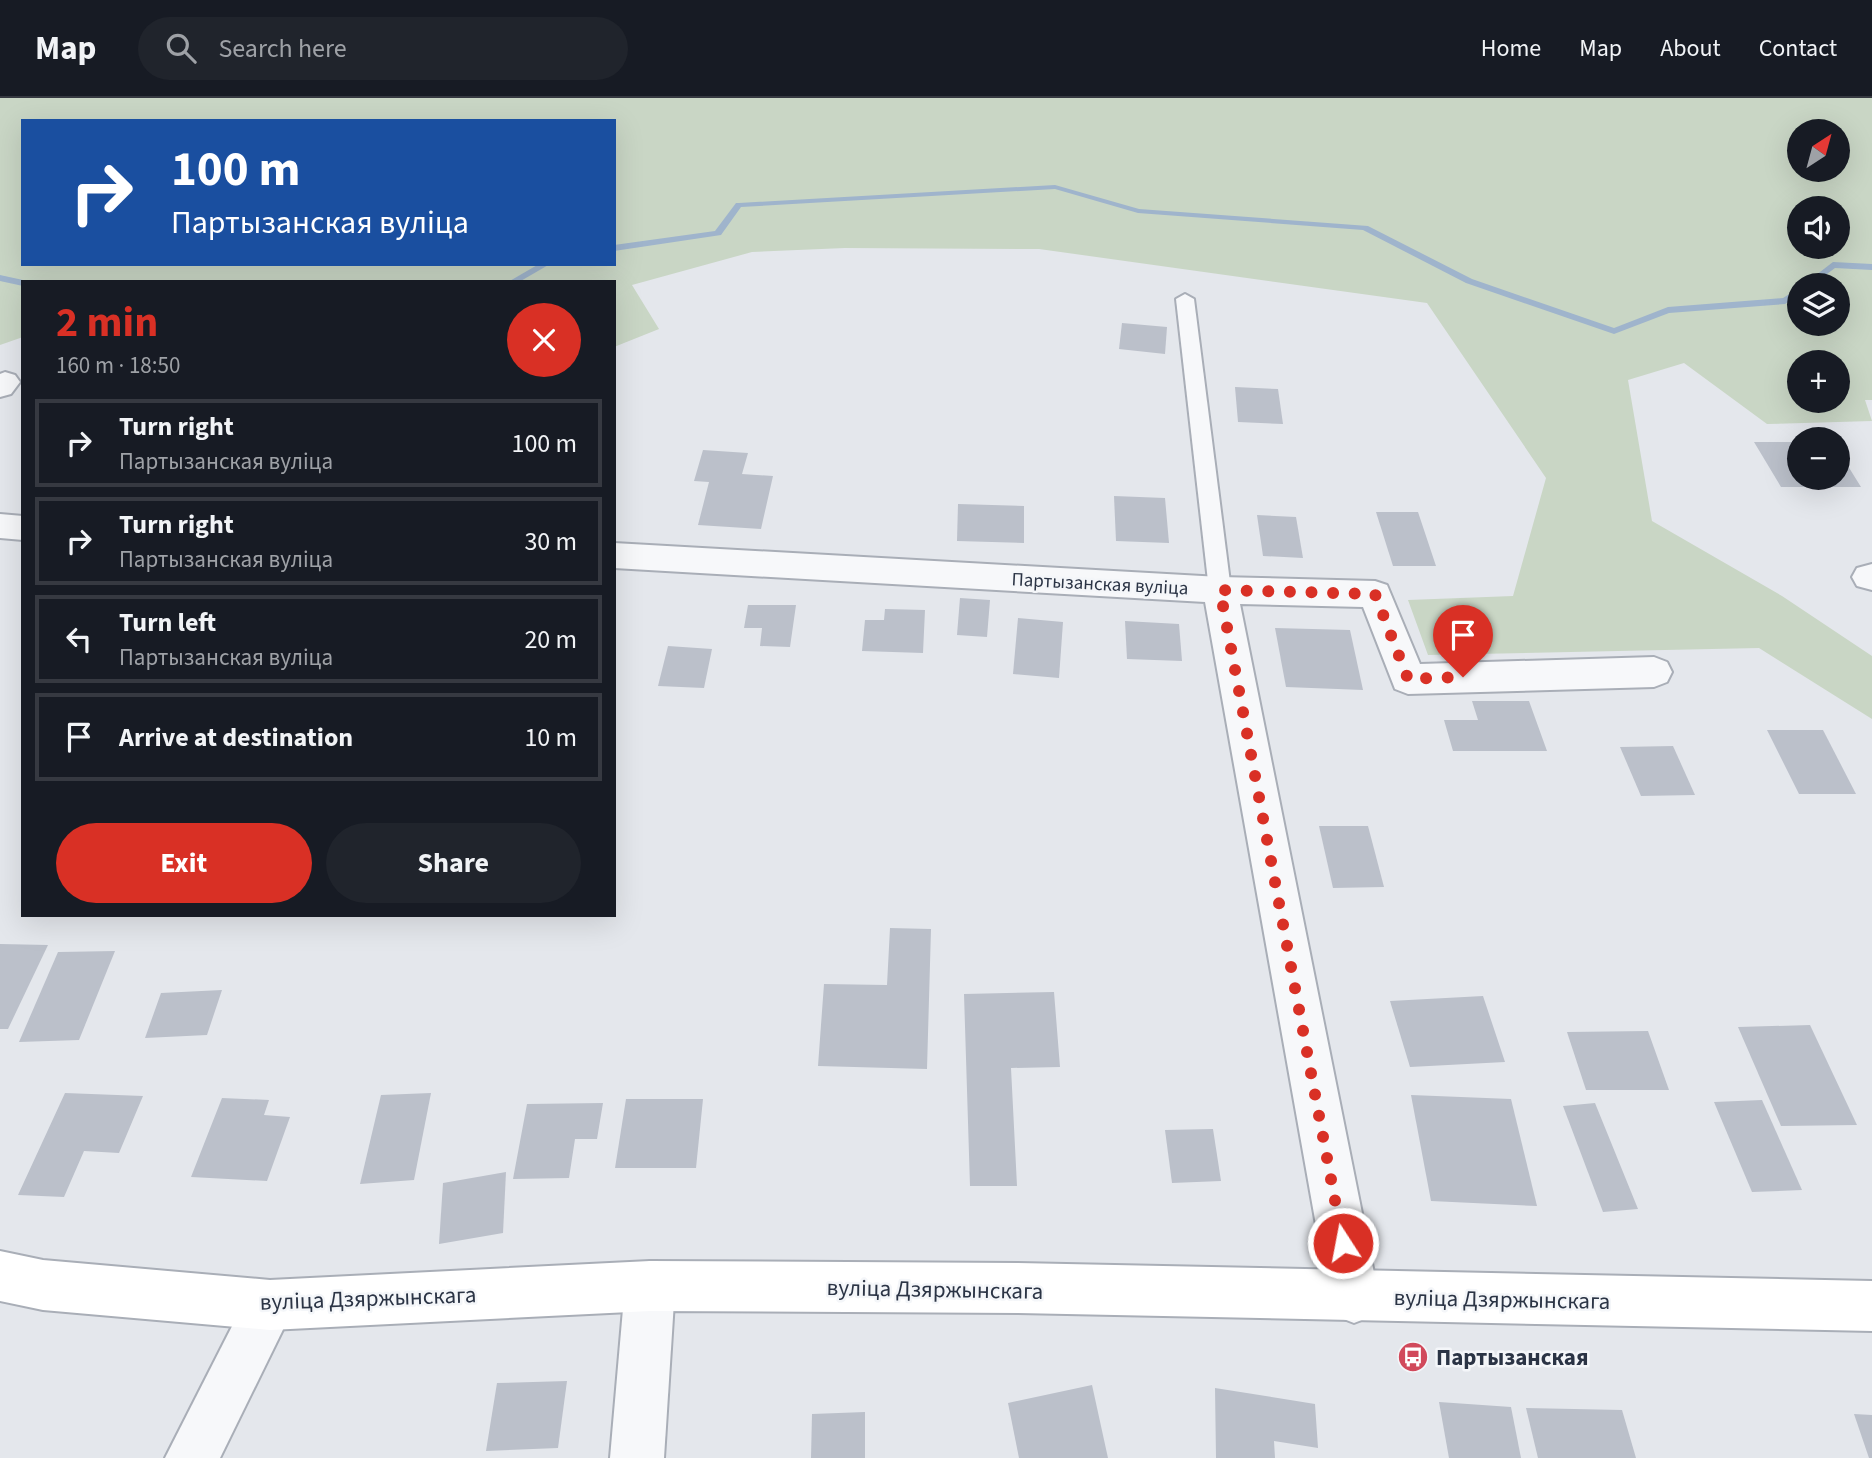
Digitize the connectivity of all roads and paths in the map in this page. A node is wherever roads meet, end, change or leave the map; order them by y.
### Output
1 (1185, 299) dead end
2 (0, 526) edge
3 (21, 528) edge
4 (616, 555) edge
5 (1220, 590) junction
6 (1654, 672) dead end
7 (0, 1276) edge
8 (650, 1286) junction
9 (1354, 1298) junction
10 (270, 1305) junction
11 (1872, 1306) edge
12 (192, 1458) edge
13 (637, 1458) edge

1 - 5 lane
2 - 3 street
4 - 5 street, Партызанская вуліца
5 - 6 street, Партызанская вуліца
5 - 9 street
7 - 10 street, вуліца Дзяржынскага
8 - 9 street, вуліца Дзяржынскага
8 - 10 street, вуліца Дзяржынскага
8 - 13 street
9 - 11 street, вуліца Дзяржынскага
10 - 12 street

